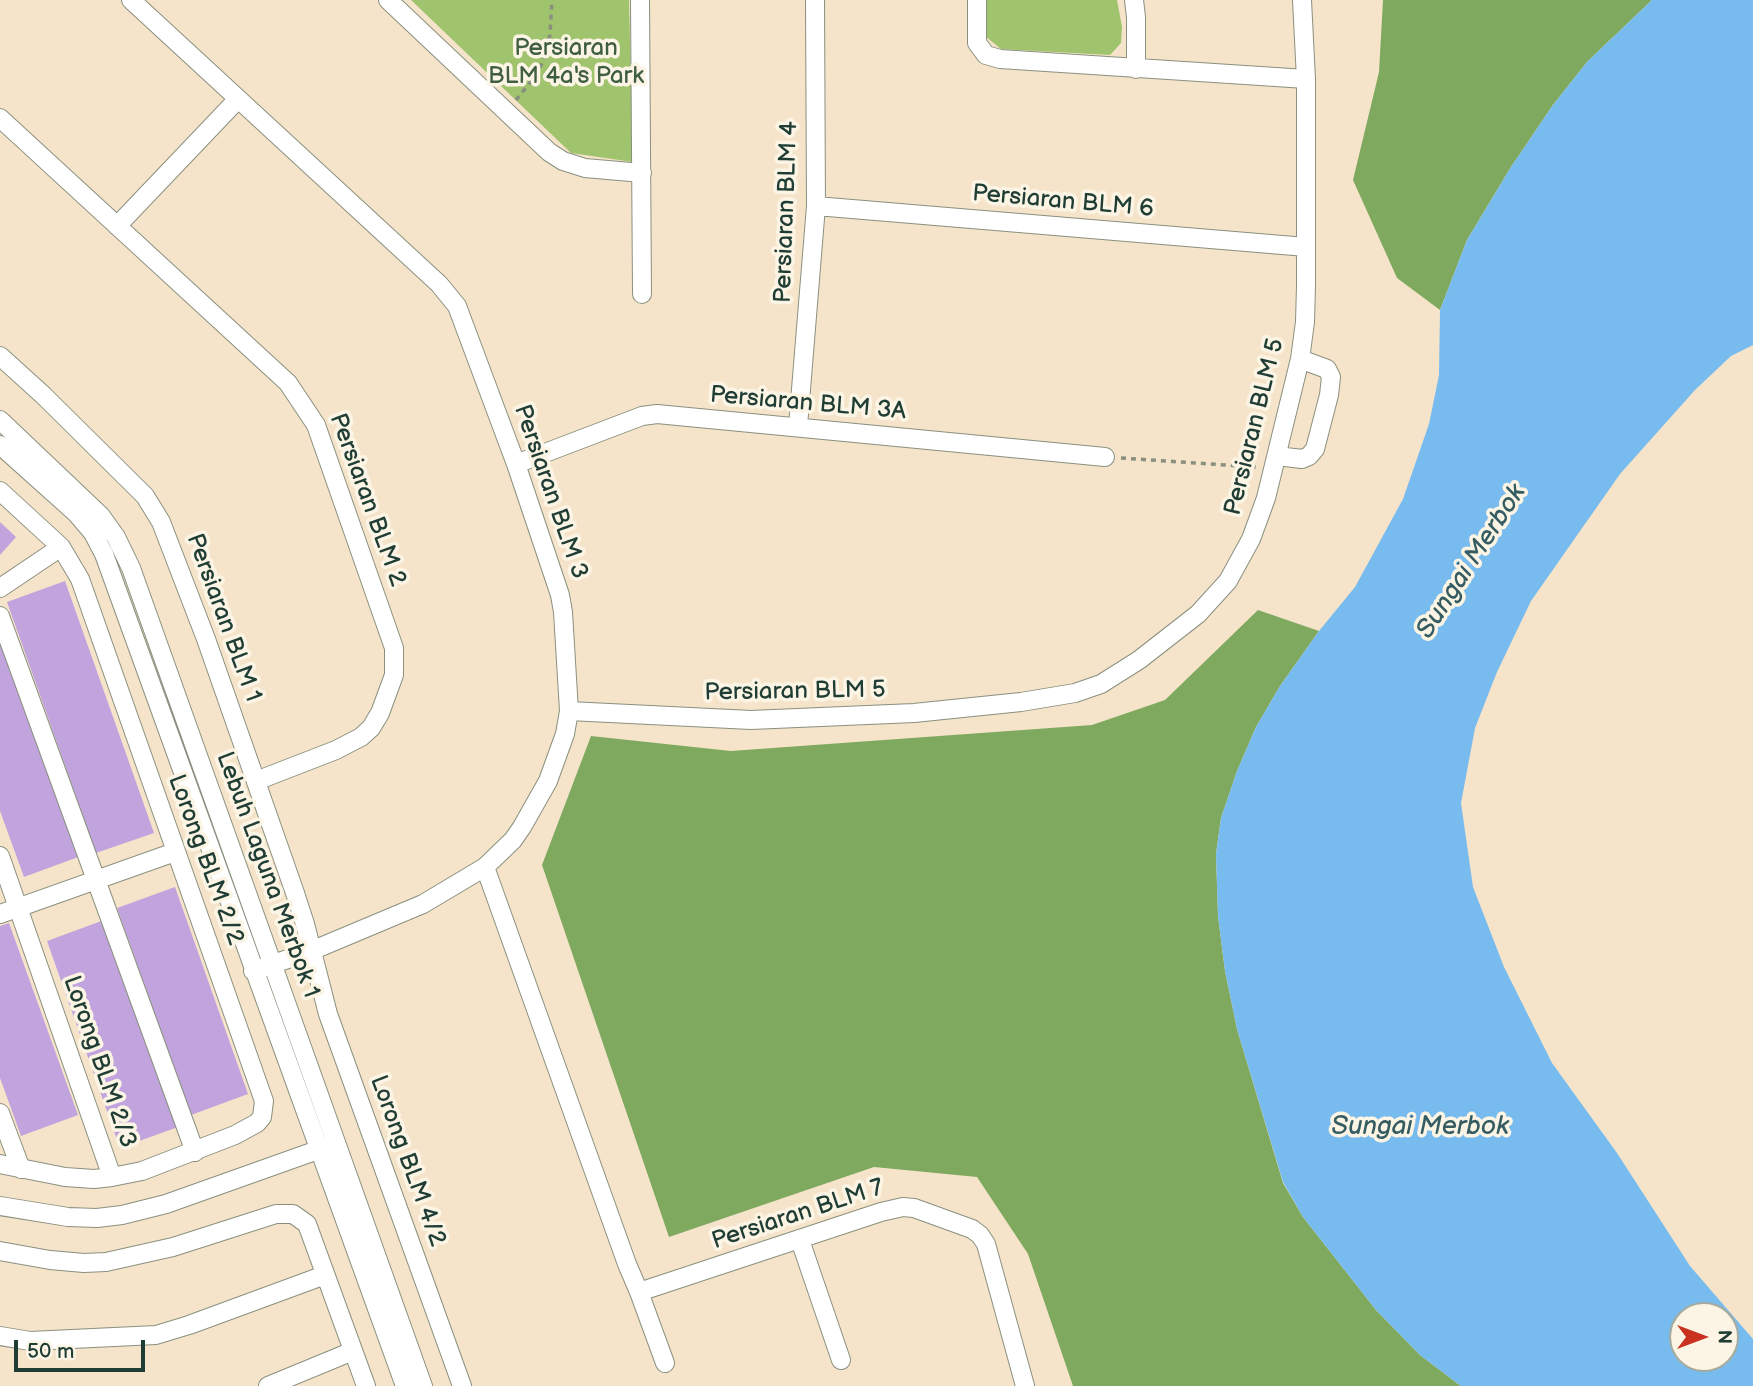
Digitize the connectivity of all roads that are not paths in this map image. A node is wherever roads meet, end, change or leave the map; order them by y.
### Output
1 (131, 0) edge
2 (388, 0) edge
3 (640, 0) edge
4 (815, 0) edge
5 (977, 0) edge
6 (1134, 0) edge
7 (1302, 0) edge
8 (1136, 69) junction
9 (1306, 79) junction
10 (238, 99) junction
11 (0, 118) edge
12 (642, 173) junction
13 (816, 206) junction
14 (117, 226) junction
15 (1306, 247) junction
16 (642, 294) dead end
17 (0, 356) edge
18 (1300, 359) junction
19 (0, 420) edge
20 (798, 426) junction
21 (0, 445) edge
22 (1105, 457) road end
23 (1275, 462) junction
24 (516, 464) junction
25 (0, 491) edge
26 (61, 547) junction
27 (0, 588) edge
28 (0, 616) edge
29 (569, 711) junction
30 (256, 781) junction
31 (175, 852) junction
32 (0, 856) edge
33 (485, 867) junction
34 (96, 879) junction
35 (19, 907) junction
36 (0, 914) edge
37 (312, 951) junction
38 (273, 964) junction
39 (253, 971) junction
40 (0, 1113) edge
41 (336, 1144) junction
42 (318, 1150) junction
43 (195, 1152) junction
44 (0, 1164) edge
45 (21, 1169) junction
46 (112, 1177) junction
47 (0, 1206) edge
48 (800, 1240) junction
49 (0, 1251) edge
50 (325, 1275) junction
51 (639, 1292) junction
52 (0, 1336) edge
53 (353, 1350) junction
54 (841, 1360) dead end
55 (665, 1363) dead end
56 (275, 1385) edge
57 (366, 1386) edge
58 (405, 1386) edge
59 (423, 1386) edge
60 (462, 1386) edge
61 (1024, 1386) edge

1 - 10 street, Persiaran BLM 3
2 - 12 street
3 - 12 street
4 - 13 street, Persiaran BLM 4
5 - 8 street
6 - 8 street
7 - 9 street, Persiaran BLM 5
8 - 9 street
9 - 15 street, Persiaran BLM 5
10 - 14 street
10 - 24 street, Persiaran BLM 3
11 - 14 street, Persiaran BLM 2
12 - 16 street
13 - 15 street, Persiaran BLM 6
13 - 20 street, Persiaran BLM 4
14 - 30 street, Persiaran BLM 2
15 - 18 street, Persiaran BLM 5
17 - 30 street, Persiaran BLM 1
18 - 23 street, Persiaran BLM 5
18 - 23 street
19 - 38 street, Lebuh Laguna Merbok 1
20 - 22 street, Persiaran BLM 3A
20 - 24 street, Persiaran BLM 3A
21 - 39 street, Lebuh Laguna Merbok 1
23 - 29 street, Persiaran BLM 5
24 - 29 street, Persiaran BLM 3
25 - 26 street, Lorong BLM 2/2
26 - 27 street
26 - 31 street, Lorong BLM 2/2
28 - 34 street
29 - 33 street, Persiaran BLM 3
30 - 37 street, Persiaran BLM 1
31 - 34 street
31 - 43 street, Lorong BLM 2/2
32 - 35 street, Lorong BLM 2/3
33 - 37 street, Persiaran BLM 3
33 - 51 street
34 - 35 street
34 - 43 street
35 - 36 street
35 - 46 street, Lorong BLM 2/3
37 - 38 street, Persiaran BLM 3
37 - 60 street, Lorong BLM 4/2
38 - 39 street, Persiaran BLM 3
38 - 41 street, Lebuh Laguna Merbok 1
39 - 42 street, Lebuh Laguna Merbok 1
40 - 45 street
41 - 42 street
41 - 59 street, Lebuh Laguna Merbok 1
42 - 47 street
42 - 58 street, Lebuh Laguna Merbok 1
43 - 46 street, Lorong BLM 2/2
44 - 45 street, Lorong BLM 2/3
45 - 46 street, Lorong BLM 2/3
48 - 51 street, Persiaran BLM 7
48 - 54 street
48 - 61 street, Persiaran BLM 7
49 - 50 street
50 - 52 street
50 - 53 street
51 - 55 street
53 - 56 street
53 - 57 street

